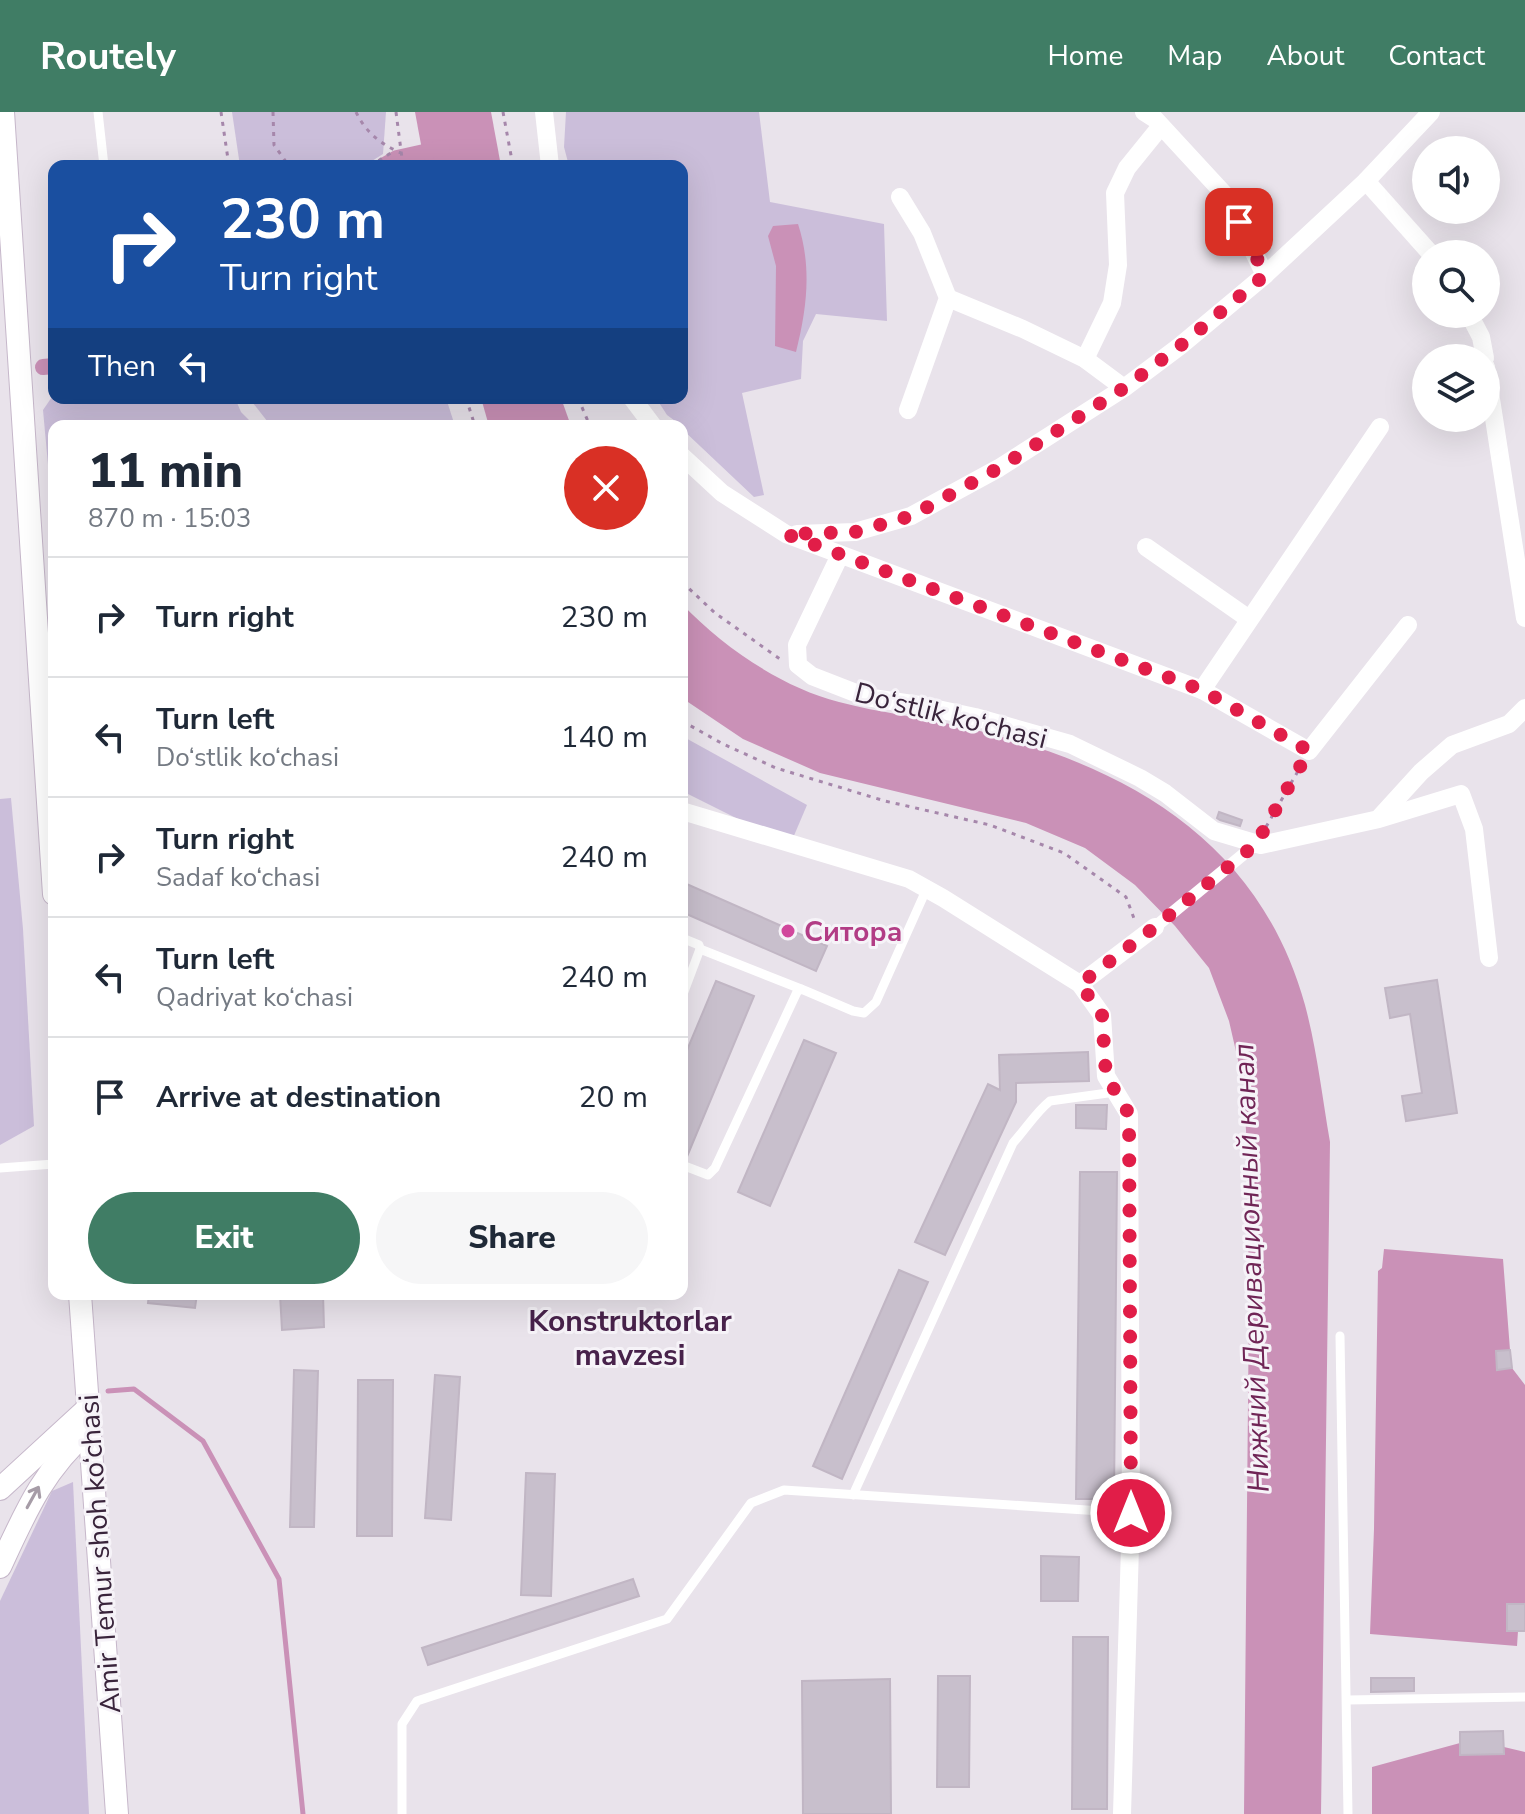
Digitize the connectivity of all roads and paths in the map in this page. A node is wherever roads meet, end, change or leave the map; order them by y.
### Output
1 (3, 112) edge
2 (98, 112) edge
3 (221, 112) edge
4 (273, 112) edge
5 (356, 112) edge
6 (396, 112) edge
7 (503, 112) edge
8 (544, 112) edge
9 (1431, 112) edge
10 (1155, 117) edge
11 (395, 150) junction
12 (401, 153) junction
13 (103, 160) edge
14 (228, 160) edge
15 (285, 160) edge
16 (379, 160) edge
17 (402, 160) edge
18 (512, 160) edge
19 (549, 160) edge
20 (1366, 181) junction
21 (900, 197) dead end
22 (1419, 240) edge
23 (1265, 275) junction
24 (948, 298) junction
25 (1085, 359) junction
26 (1124, 388) junction
27 (908, 410) dead end
28 (1380, 427) dead end
29 (1496, 432) edge
30 (688, 462) edge
31 (786, 534) junction
32 (1146, 547) dead end
33 (840, 555) junction
34 (688, 588) edge
35 (1525, 618) edge
36 (1249, 619) junction
37 (1408, 625) dead end
38 (797, 645) junction
39 (1202, 690) junction
40 (1525, 708) edge
41 (688, 724) edge
42 (1309, 751) junction
43 (48, 787) edge
44 (688, 813) edge
45 (1379, 819) junction
46 (1256, 844) junction
47 (927, 888) junction
48 (1149, 933) junction
49 (688, 940) edge
50 (700, 949) junction
51 (1489, 958) dead end
52 (688, 981) edge
53 (1080, 984) junction
54 (801, 989) junction
55 (1115, 1092) junction
56 (48, 1164) edge
57 (688, 1167) edge
58 (0, 1168) edge
59 (80, 1300) edge
60 (1340, 1336) dead end
61 (89, 1419) junction
62 (0, 1489) edge
63 (853, 1495) junction
64 (1131, 1513) junction
65 (0, 1567) edge
66 (1525, 1697) edge
67 (1348, 1700) junction
68 (117, 1814) edge
69 (402, 1814) edge
70 (1122, 1814) edge
71 (1348, 1814) edge

1 - 43 main road
2 - 13 lane
3 - 14 path
4 - 15 path
5 - 11 path
6 - 12 path
7 - 18 path
8 - 19 street
9 - 20 street
10 - 23 street
10 - 25 street
11 - 12 path
11 - 16 path
12 - 17 path
20 - 22 street
20 - 23 street
21 - 24 street
23 - 26 street
24 - 25 street
24 - 27 street
25 - 26 street
26 - 31 street
28 - 36 street
29 - 35 street
30 - 31 street
31 - 33 street
32 - 36 street
33 - 38 street
33 - 39 street
34 - 38 path
36 - 39 street
37 - 42 street
38 - 46 street, Do‘stlik ko‘chasi
39 - 42 street
40 - 45 street
41 - 48 path
42 - 46 path
44 - 47 street
45 - 46 street, Do‘stlik ko‘chasi
45 - 51 street, Do‘stlik ko‘chasi
46 - 48 street
47 - 53 street
47 - 54 lane
48 - 53 street
49 - 50 lane
50 - 52 lane
50 - 54 lane
53 - 55 street
54 - 57 lane
55 - 63 lane
55 - 64 street
56 - 58 lane
59 - 61 main road, Amir Temur shoh ko‘chasi
60 - 67 lane
61 - 62 main road
65 -> 61 main road
61 - 68 main road, Amir Temur shoh ko‘chasi
63 - 64 lane
63 - 69 lane
64 - 70 street
66 - 67 lane
67 - 71 lane

